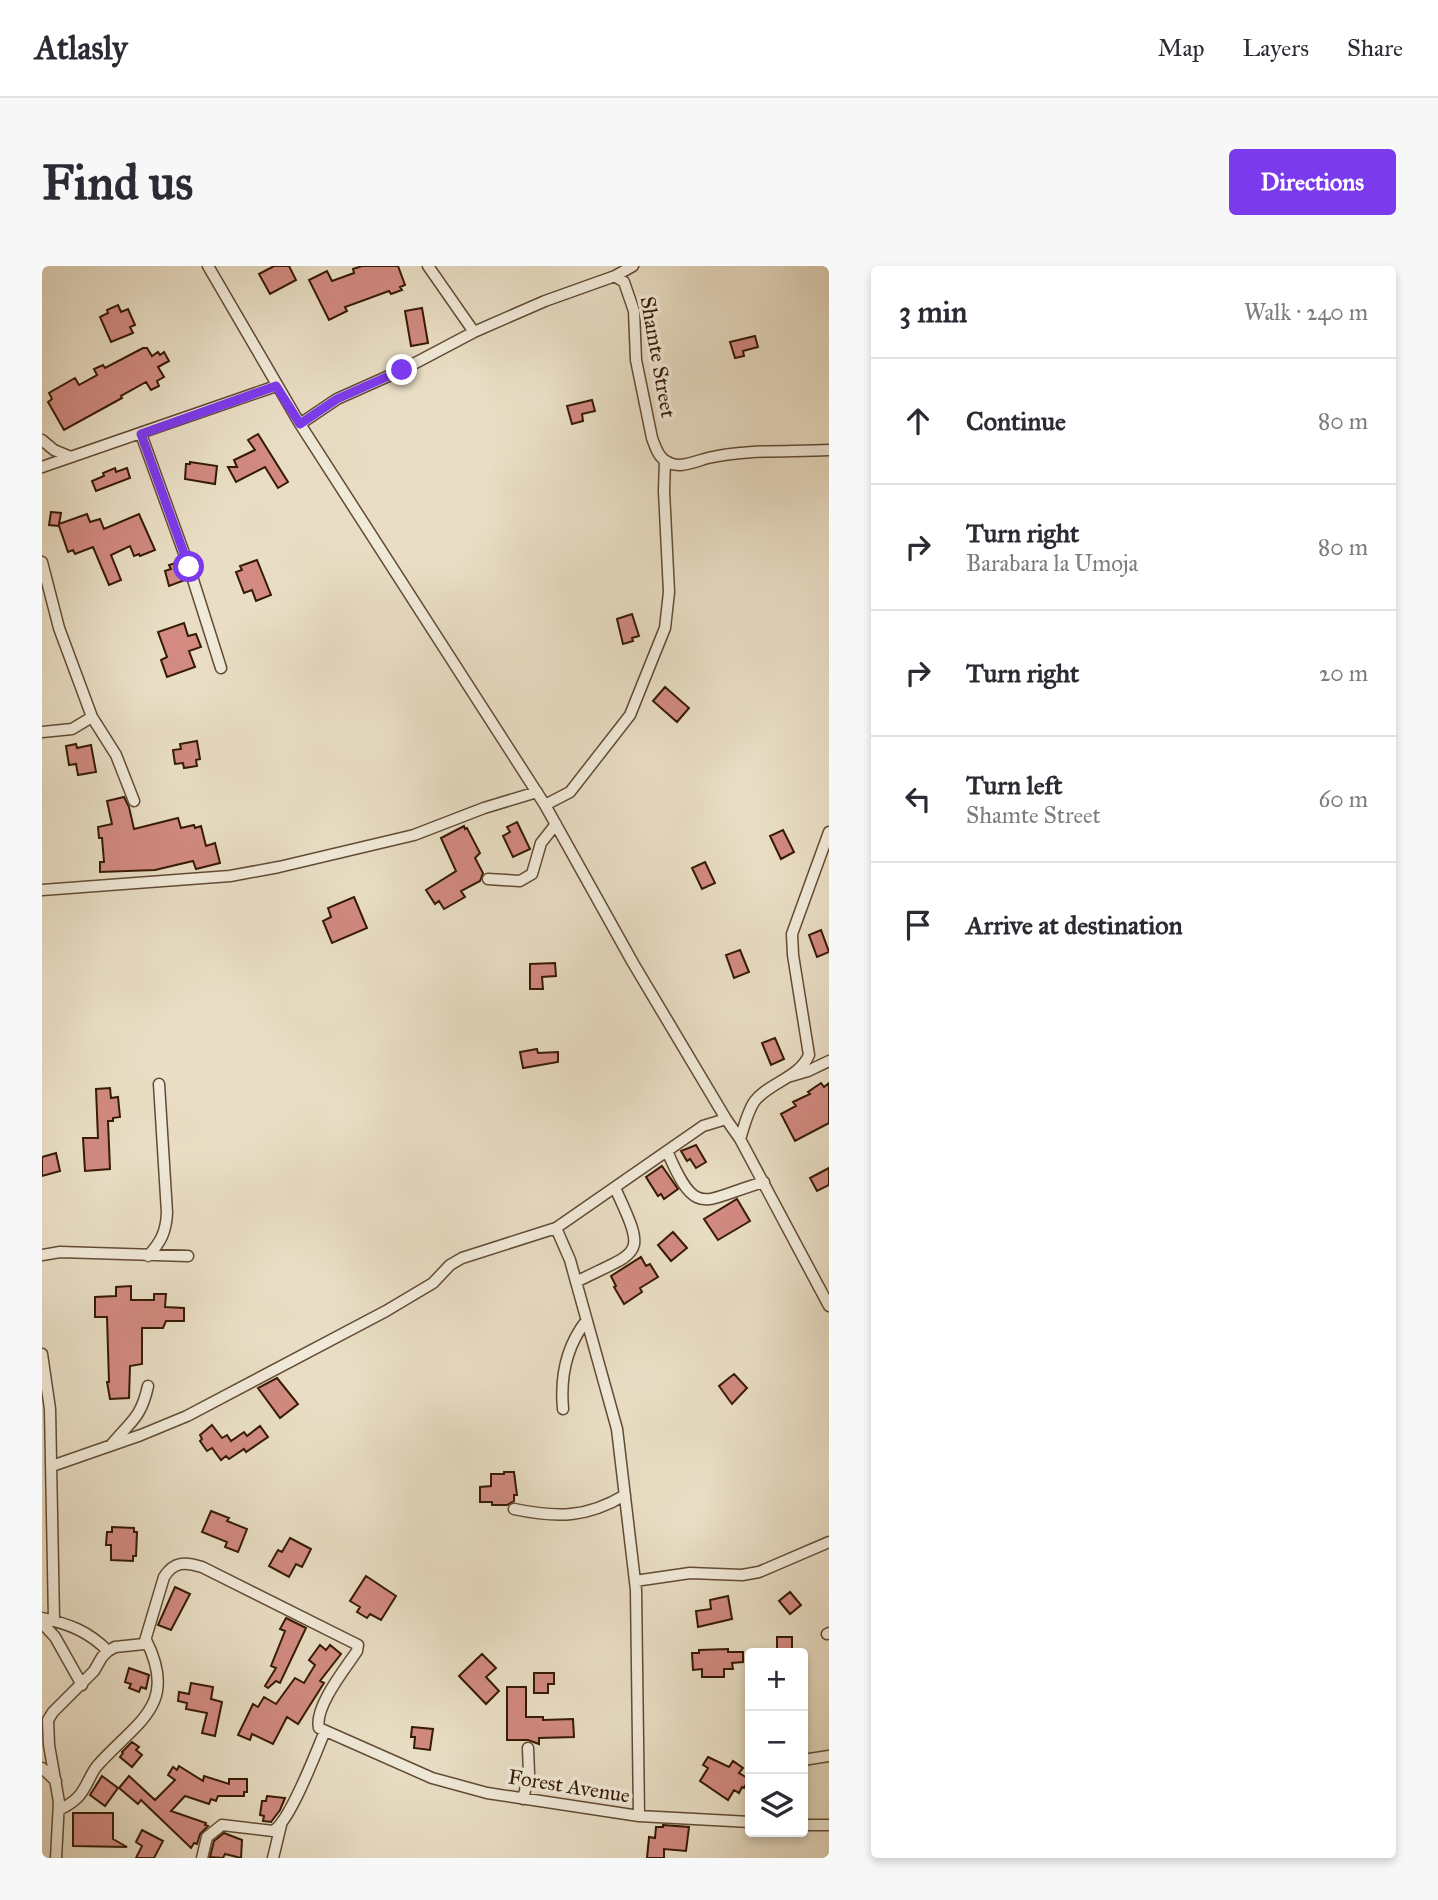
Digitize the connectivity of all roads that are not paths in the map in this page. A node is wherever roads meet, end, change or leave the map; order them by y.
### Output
1 (208, 266) edge
2 (428, 266) edge
3 (633, 266) edge
4 (615, 276) junction
5 (474, 332) junction
6 (276, 386) junction
7 (300, 424) junction
8 (141, 434) junction
9 (42, 440) edge
10 (829, 450) edge
11 (71, 457) junction
12 (666, 461) junction
13 (42, 467) edge
14 (42, 562) edge
15 (221, 668) dead end
16 (92, 717) junction
17 (42, 732) edge
18 (537, 792) junction
19 (134, 802) dead end
20 (545, 806) junction
21 (556, 824) junction
22 (829, 832) edge
23 (488, 879) dead end
24 (42, 890) edge
25 (829, 1061) edge
26 (788, 1076) junction
27 (159, 1084) dead end
28 (726, 1119) junction
29 (740, 1139) junction
30 (667, 1152) junction
31 (764, 1182) junction
32 (615, 1188) junction
33 (556, 1228) junction
34 (42, 1255) edge
35 (148, 1256) junction
36 (188, 1256) dead end
37 (576, 1282) junction
38 (829, 1306) edge
39 (586, 1321) junction
40 (42, 1354) edge
41 (148, 1387) dead end
42 (563, 1409) dead end
43 (110, 1446) junction
44 (52, 1466) junction
45 (625, 1495) junction
46 (514, 1509) dead end
47 (829, 1542) edge
48 (635, 1581) junction
49 (46, 1620) edge
50 (146, 1640) junction
51 (108, 1651) junction
52 (82, 1685) junction
53 (325, 1731) junction
54 (528, 1748) dead end
55 (829, 1756) edge
56 (808, 1759) edge
57 (42, 1768) edge
58 (57, 1781) junction
59 (523, 1798) junction
60 (59, 1810) junction
61 (639, 1816) junction
62 (745, 1822) edge
63 (281, 1825) junction
64 (808, 1825) edge
65 (829, 1825) edge
66 (57, 1858) edge
67 (202, 1858) edge
68 (273, 1858) edge

1 - 6 street
2 - 5 street
3 - 4 street
4 - 5 street, Shamte Street
4 - 12 street, Shamte Street
5 - 7 street, Shamte Street
6 - 7 street
6 - 8 street
7 - 18 street
8 - 11 street
8 - 15 street
9 - 11 street
10 - 12 street
11 - 13 street
12 - 20 street
14 - 16 street
16 - 17 street
16 - 19 street
18 - 20 street
18 - 24 street
20 - 21 street
21 - 23 street
21 - 28 street
22 - 26 street
25 - 26 street
26 - 29 street
27 - 35 street
28 - 29 street
28 - 30 street
29 - 31 street
30 - 31 street
30 - 32 street
31 - 38 street
32 - 33 street
32 - 37 street
33 - 37 street
33 - 43 street
34 - 35 street
35 - 36 street
37 - 39 street
39 - 42 street
39 - 45 street
40 - 44 street
41 - 43 street
43 - 44 street
44 - 49 street
45 - 46 street
45 - 48 street
47 - 48 street
48 - 61 street
49 - 51 street
49 - 52 street
50 - 51 street
50 - 53 street
50 - 60 street
51 - 52 street
52 - 58 street
53 - 59 street, Forest Avenue
53 - 63 street
54 - 59 street
55 - 56 street
57 - 58 street
58 - 60 street
59 - 61 street, Forest Avenue
60 - 66 street
61 - 62 street, Forest Avenue
63 - 67 street
63 - 68 street
64 - 65 street

